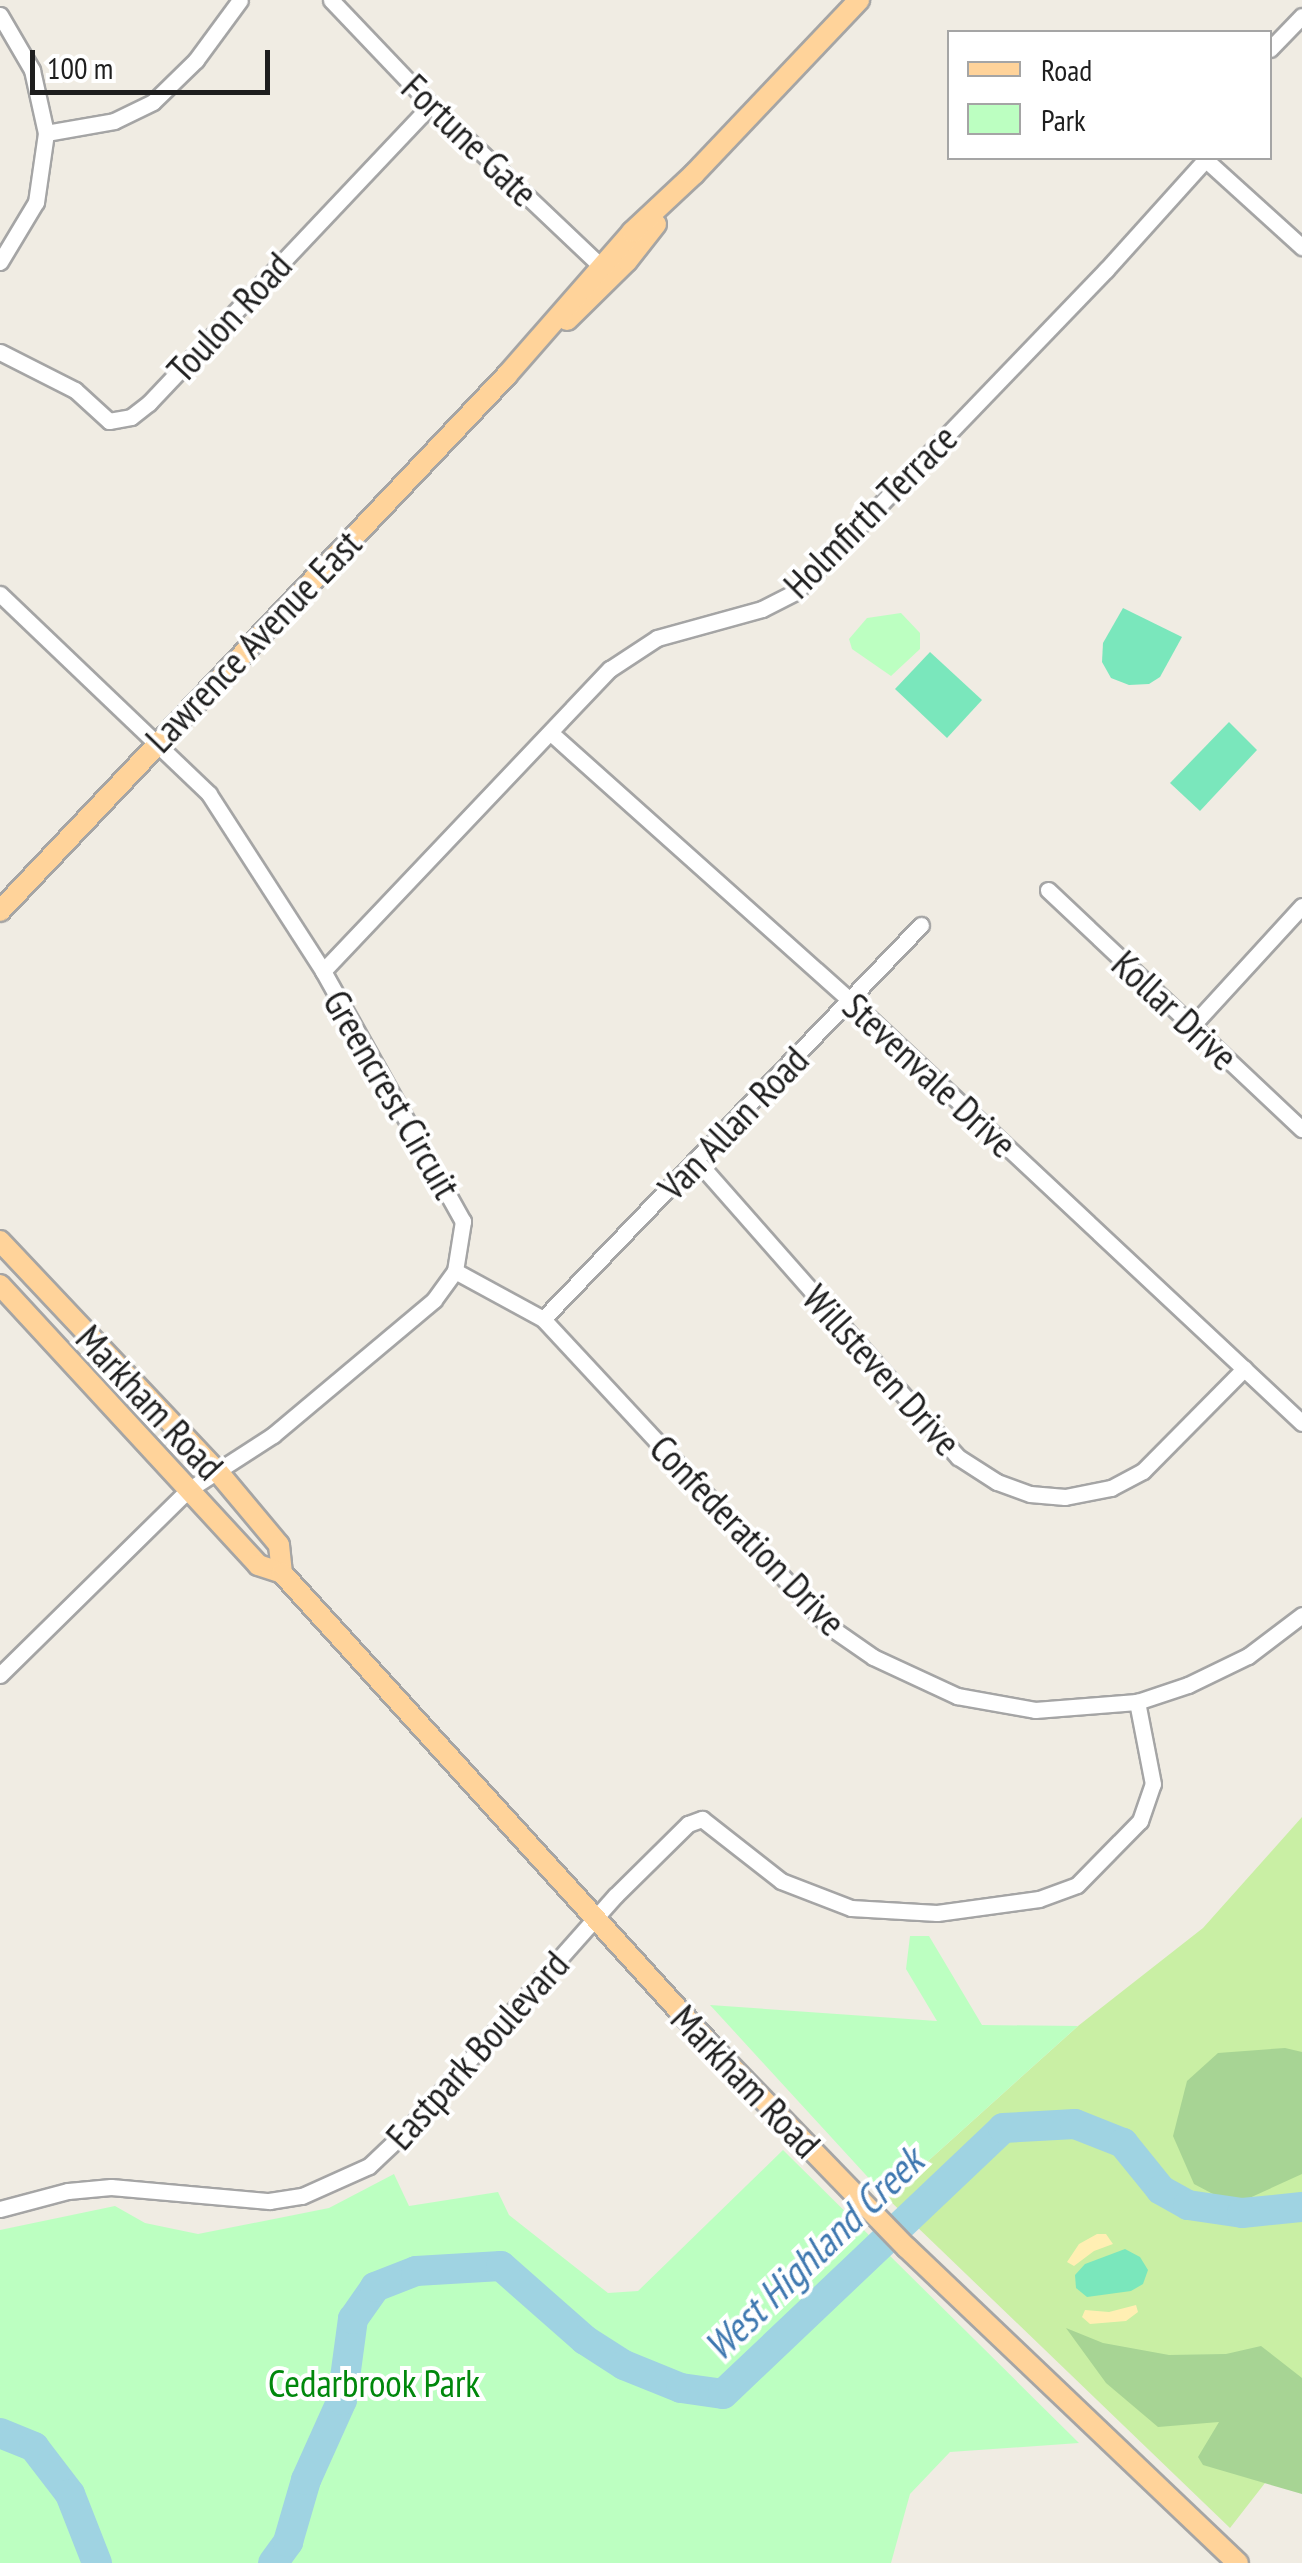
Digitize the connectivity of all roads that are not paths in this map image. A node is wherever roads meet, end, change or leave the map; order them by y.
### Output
1 (240, 0) edge
2 (331, 0) edge
3 (859, 0) edge
4 (0, 15) edge
5 (1302, 16) edge
6 (1272, 48) edge
7 (431, 105) junction
8 (46, 132) junction
9 (1206, 160) edge
10 (1208, 160) edge
11 (1302, 247) edge
12 (0, 262) edge
13 (606, 271) junction
14 (0, 352) edge
15 (0, 594) edge
16 (552, 734) junction
17 (159, 742) junction
18 (1048, 890) dead end
19 (1302, 906) edge
20 (0, 909) edge
21 (921, 925) dead end
22 (323, 971) junction
23 (850, 1000) junction
24 (1191, 1027) junction
25 (1302, 1129) edge
26 (698, 1161) junction
27 (0, 1241) edge
28 (455, 1271) junction
29 (0, 1285) edge
30 (544, 1319) junction
31 (1244, 1369) junction
32 (1302, 1423) edge
33 (218, 1472) junction
34 (188, 1490) junction
35 (282, 1572) junction
36 (1302, 1615) edge
37 (0, 1674) edge
38 (1137, 1702) junction
39 (595, 1918) junction
40 (0, 2209) edge
41 (1238, 2563) edge

1 - 8 street
2 - 7 street, Fortune Gate
3 - 13 main road, Lawrence Avenue East
4 - 8 street
5 - 6 street
7 - 13 street, Fortune Gate
7 - 14 street, Toulon Road
8 - 12 street
9 - 16 street, Holmfirth Terrace
10 - 11 street
13 - 17 main road, Lawrence Avenue East
15 - 17 street, Greencrest Circuit
16 - 22 street, Holmfirth Terrace
16 - 23 street, Stevenvale Drive
17 - 20 main road, Lawrence Avenue East
17 - 22 street, Greencrest Circuit
18 - 24 street, Kollar Drive
19 - 24 street
21 - 23 street, Van Allan Road
22 - 28 street, Greencrest Circuit
23 - 26 street, Van Allan Road
23 - 31 street, Stevenvale Drive
24 - 25 street, Kollar Drive
26 - 30 street, Van Allan Road
26 - 31 street, Willsteven Drive
27 - 33 main road, Markham Road
28 - 30 street, Confederation Drive
28 - 33 street
29 - 34 main road, Markham Road
30 - 38 street, Confederation Drive
31 - 32 street, Stevenvale Drive
33 - 34 street
33 - 35 main road, Markham Road
34 - 35 main road, Markham Road
34 - 37 street
35 - 39 main road, Markham Road
36 - 38 street, Confederation Drive
38 - 39 street, Eastpark Boulevard
39 - 40 street, Eastpark Boulevard
39 - 41 main road, Markham Road

